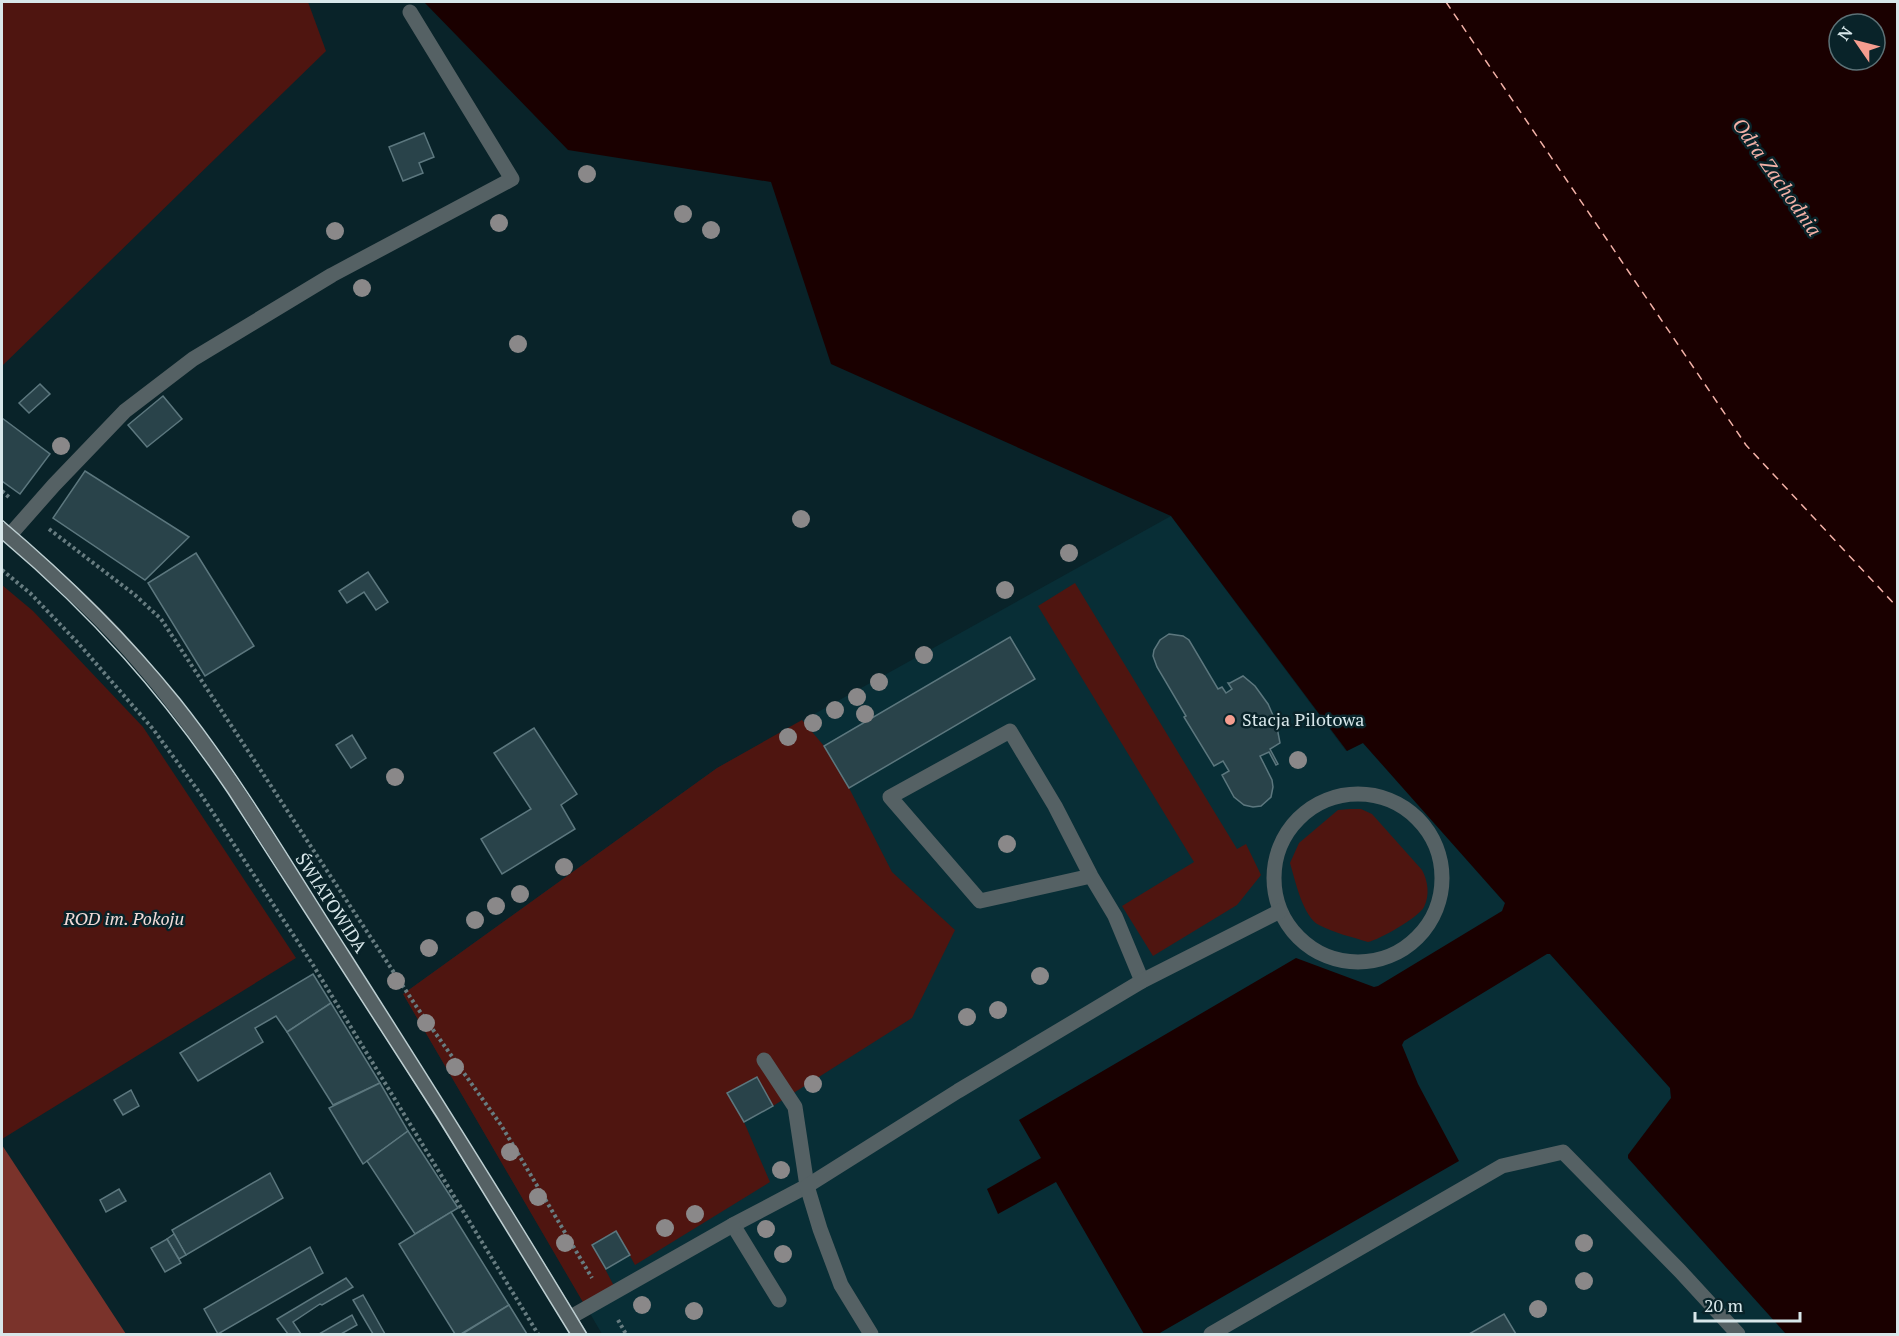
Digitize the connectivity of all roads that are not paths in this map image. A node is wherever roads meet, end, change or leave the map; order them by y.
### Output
1 (410, 12) dead end
2 (5, 533) edge
3 (1091, 876) junction
4 (1280, 911) junction
5 (1142, 981) junction
6 (764, 1060) dead end
7 (807, 1186) junction
8 (733, 1225) junction
9 (779, 1300) dead end
10 (569, 1318) junction
11 (579, 1335) edge
12 (871, 1335) edge
13 (1211, 1335) edge
14 (1738, 1335) edge

1 - 2 street
2 - 10 street, ŚWIATOWIDA
3 - 3 street
3 - 5 street
4 - 4 street
4 - 5 street
5 - 7 street
6 - 7 street
7 - 8 street
7 - 12 street
8 - 9 street
8 - 10 street
10 - 11 street, ŚWIATOWIDA
13 - 14 street

